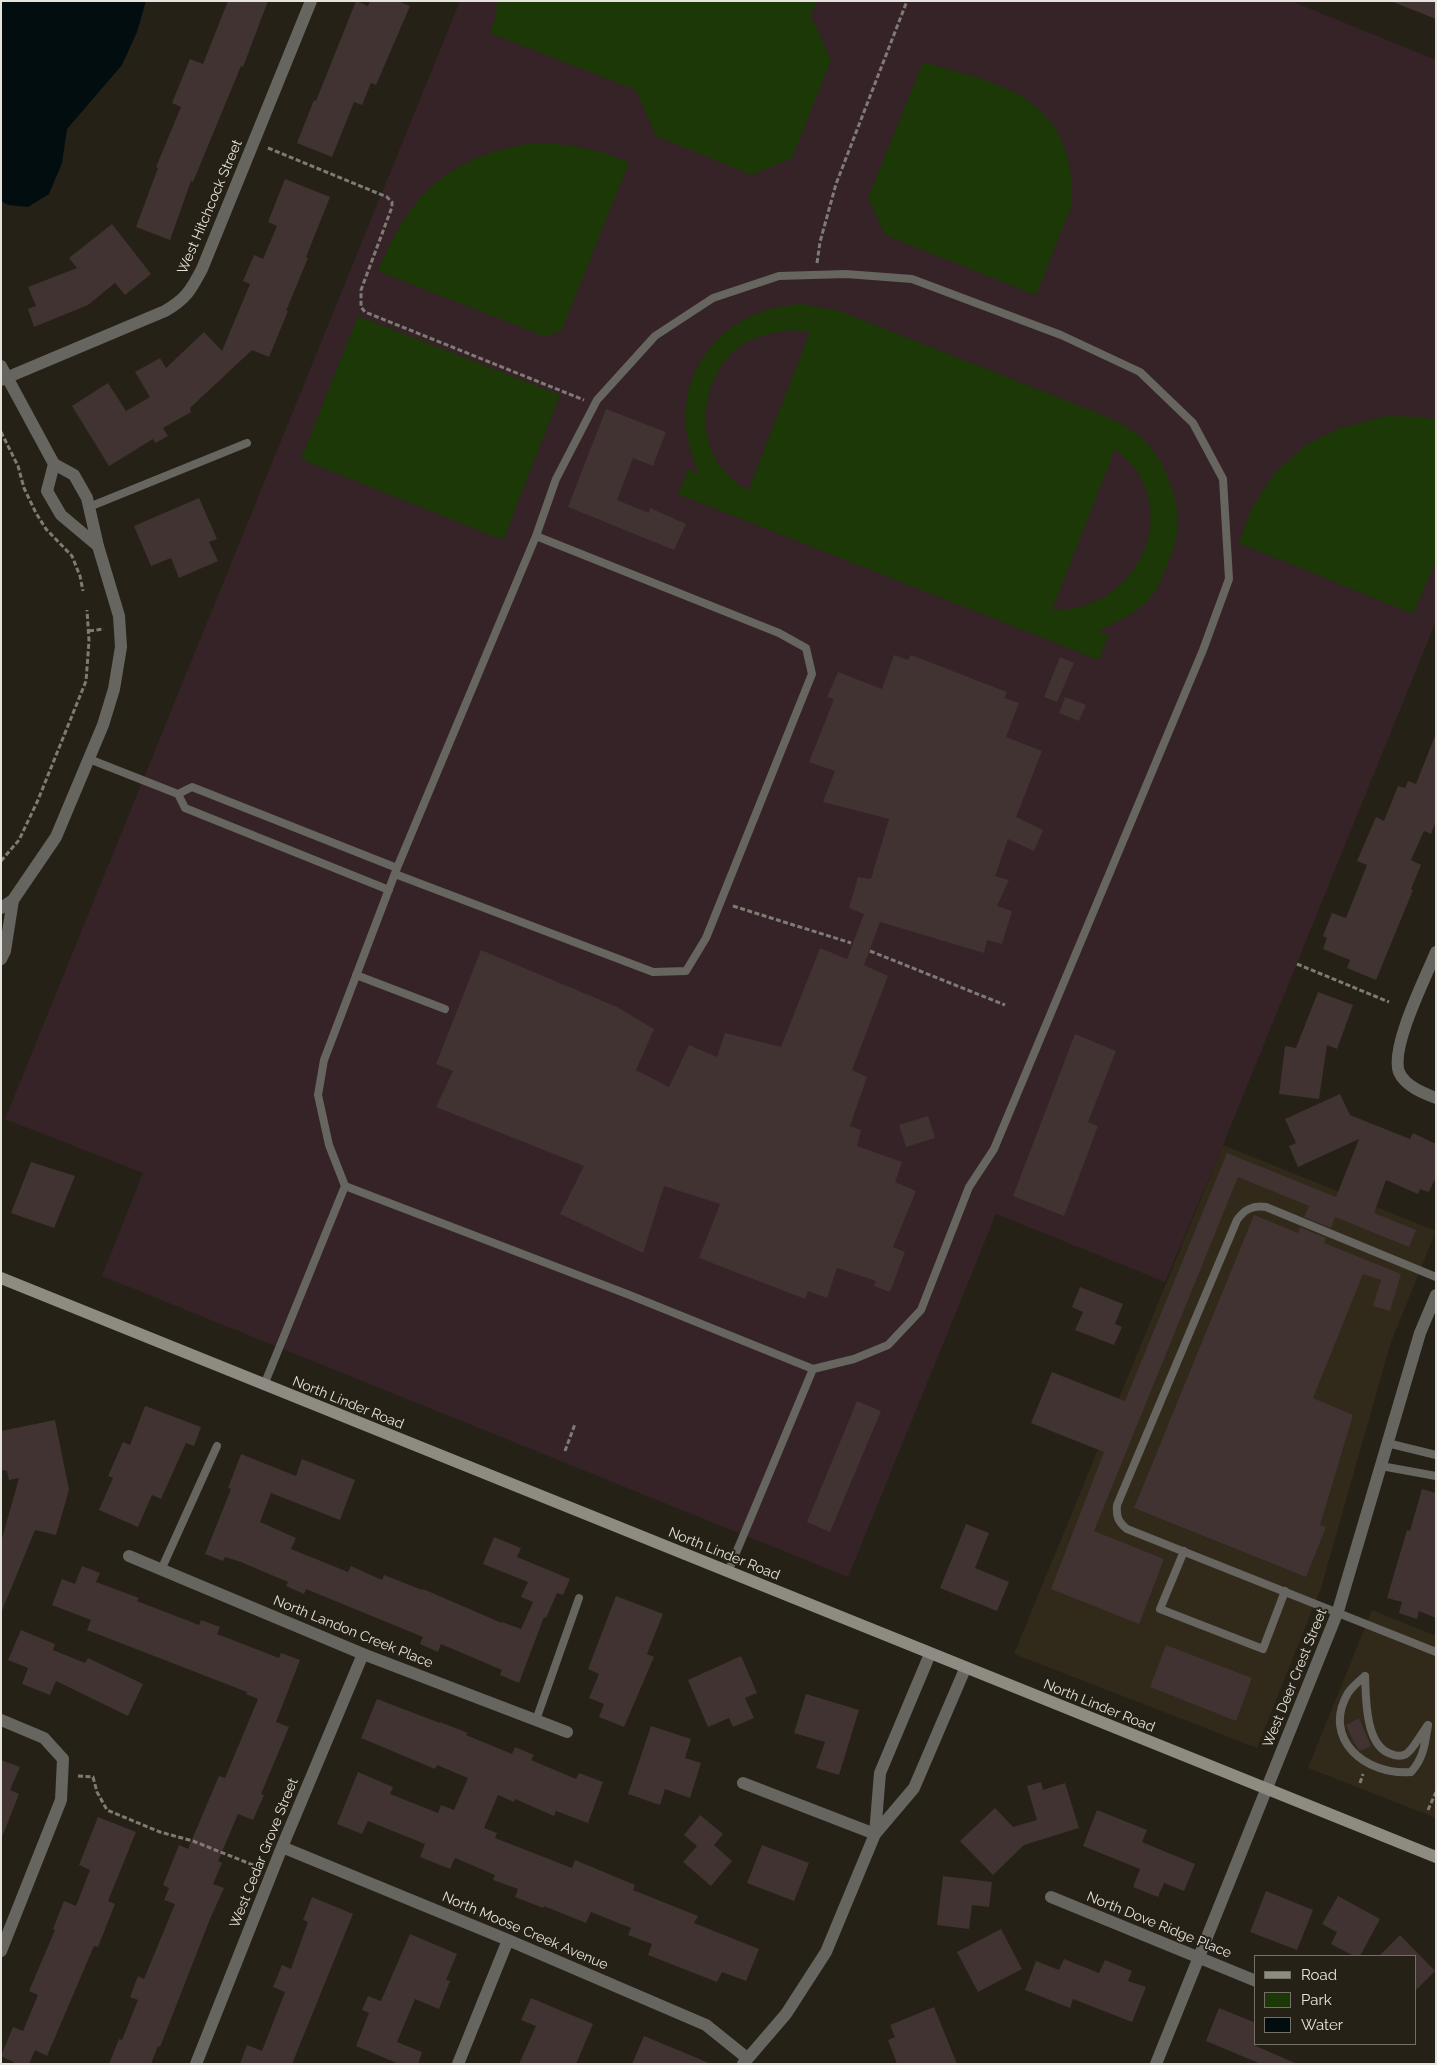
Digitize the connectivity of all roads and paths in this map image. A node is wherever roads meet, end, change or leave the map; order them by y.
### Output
1 (311, 1) edge
2 (907, 1) edge
3 (253, 143) junction
4 (818, 274) junction
5 (3, 375) edge
6 (595, 404) junction
7 (1, 432) edge
8 (247, 443) dead end
9 (54, 464) junction
10 (89, 507) junction
11 (536, 536) junction
12 (98, 546) junction
13 (83, 590) dead end
14 (87, 610) dead end
15 (104, 629) dead end
16 (89, 631) junction
17 (90, 759) junction
18 (178, 794) junction
19 (1, 860) edge
20 (396, 871) junction
21 (389, 890) junction
22 (14, 900) junction
23 (720, 902) junction
24 (1, 908) edge
25 (852, 943) dead end
26 (870, 951) dead end
27 (1436, 952) edge
28 (1, 959) edge
29 (1297, 964) dead end
30 (356, 974) junction
31 (1389, 1002) dead end
32 (1005, 1005) dead end
33 (445, 1008) dead end
34 (1436, 1098) edge
35 (345, 1186) junction
36 (1436, 1277) edge
37 (1, 1278) edge
38 (1436, 1295) edge
39 (813, 1368) junction
40 (264, 1385) junction
41 (575, 1424) dead end
42 (1387, 1443) junction
43 (216, 1446) dead end
44 (565, 1451) dead end
45 (1436, 1455) edge
46 (1381, 1466) junction
47 (1436, 1476) edge
48 (1184, 1551) junction
49 (129, 1556) dead end
50 (161, 1570) junction
51 (728, 1572) junction
52 (1286, 1591) junction
53 (579, 1598) dead end
54 (1338, 1611) junction
55 (1436, 1652) edge
56 (362, 1654) junction
57 (930, 1654) junction
58 (965, 1669) junction
59 (1365, 1676) joint
60 (1, 1720) edge
61 (536, 1720) junction
62 (567, 1732) dead end
63 (1365, 1770) dead end
64 (62, 1774) junction
65 (743, 1783) dead end
66 (1360, 1783) dead end
67 (1266, 1789) junction
68 (1436, 1792) edge
69 (1428, 1810) dead end
70 (875, 1834) junction
71 (282, 1847) junction
72 (1436, 1857) edge
73 (272, 1872) junction
74 (1050, 1897) dead end
75 (508, 1940) junction
76 (1, 1951) edge
77 (1199, 1957) junction
78 (1254, 1980) edge
79 (745, 2061) edge
80 (196, 2064) edge
81 (458, 2064) edge
82 (1156, 2064) edge

1 - 3 street, West Hitchcock Street
2 - 4 path
3 - 5 street, West Hitchcock Street
3 - 6 path
4 - 6 lane
4 - 39 lane
5 - 9 street
6 - 11 lane
7 - 13 path
8 - 10 lane
9 - 10 street
9 - 12 street
10 - 12 street
11 - 20 lane
11 - 23 lane
12 - 17 street
14 - 16 path
15 - 16 path
16 - 19 path
17 - 18 lane
17 - 22 street
18 - 20 lane
18 - 21 lane
20 - 21 lane
20 - 23 lane
21 - 30 lane
22 - 24 street
22 - 28 street
23 - 25 path
26 - 32 path
27 - 34 street
29 - 31 path
30 - 33 lane
30 - 35 lane
35 - 39 lane
35 - 40 lane
36 - 48 lane
37 - 40 main road, North Linder Road
38 - 42 street, West Deer Crest Street
39 - 51 lane
40 - 51 main road, North Linder Road
41 - 44 path
42 - 45 lane
42 - 46 street, West Deer Crest Street
43 - 50 lane
46 - 47 lane
46 - 54 street, West Deer Crest Street
48 - 52 lane
48 - 52 lane
49 - 50 street, North Landon Creek Place
50 - 56 street, North Landon Creek Place
51 - 57 main road, North Linder Road
52 - 54 lane
53 - 61 lane
54 - 55 lane
54 - 67 street, West Deer Crest Street
56 - 61 street, North Landon Creek Place
56 - 71 street, West Cedar Grove Street
57 - 58 main road, North Linder Road
57 - 70 street
58 - 67 main road, North Linder Road
58 - 70 street
59 - 59 lane
60 - 64 street
61 - 62 street, North Landon Creek Place
63 - 66 path
64 - 73 path
64 - 76 street
65 - 70 street
67 - 72 main road, North Linder Road
67 - 77 street, West Deer Crest Street
68 - 69 path
70 - 79 street
71 - 73 street, West Cedar Grove Street
71 - 75 street, North Moose Creek Avenue
73 - 80 street, West Cedar Grove Street
74 - 77 street, North Dove Ridge Place
75 - 79 street, North Moose Creek Avenue
75 - 81 street
77 - 78 street, North Dove Ridge Place
77 - 82 street, West Deer Crest Street

